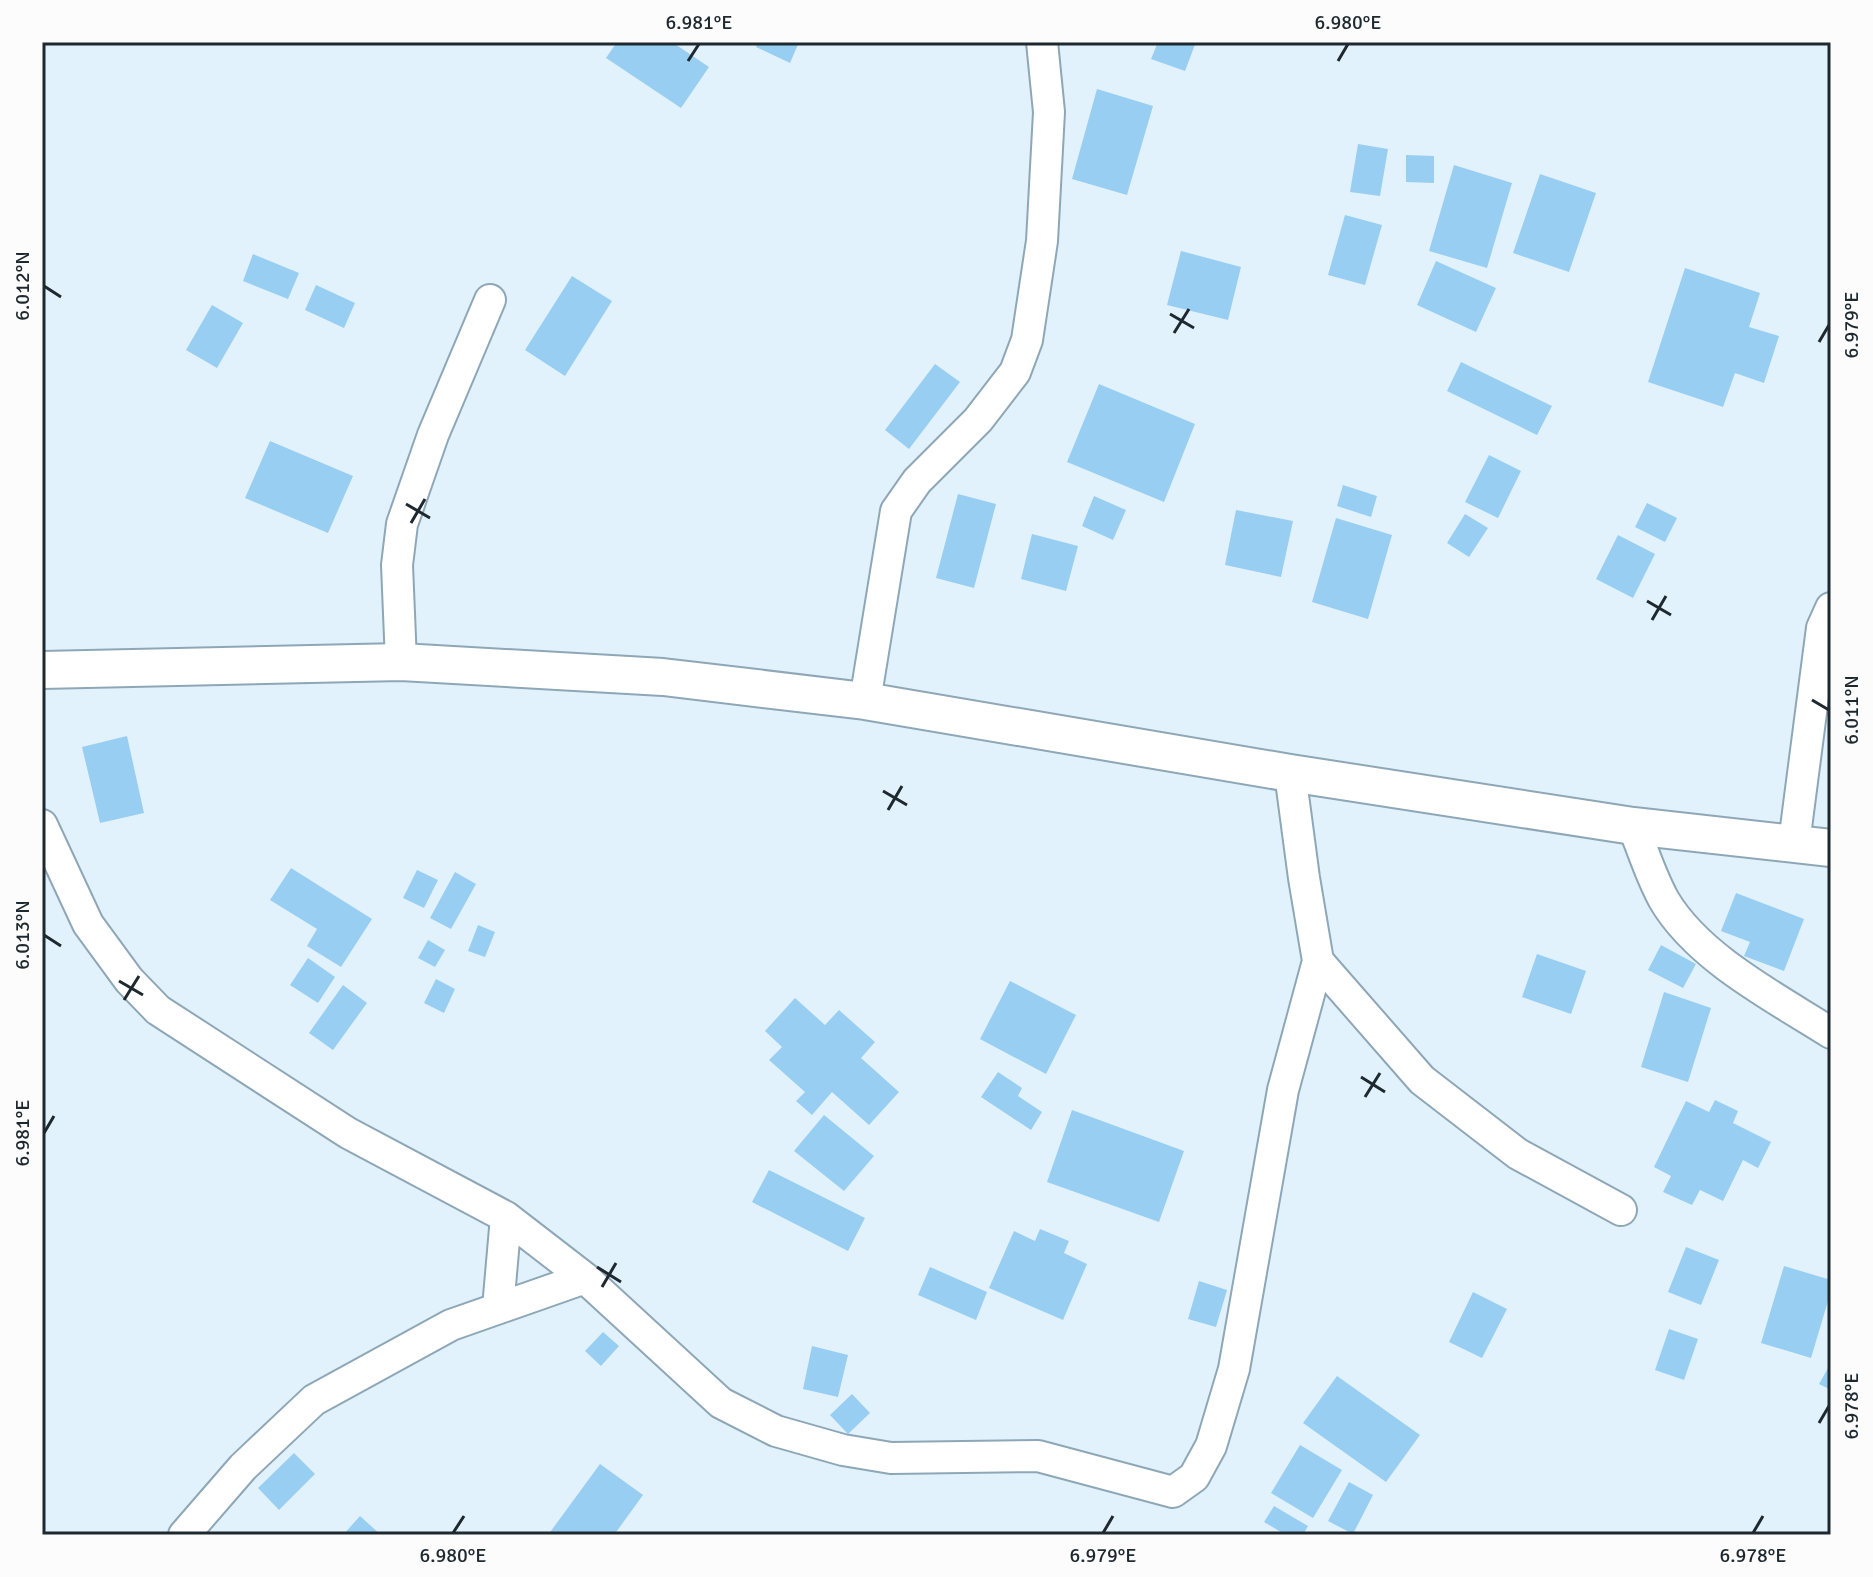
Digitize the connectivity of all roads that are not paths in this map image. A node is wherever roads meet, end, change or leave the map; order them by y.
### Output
1 (1042, 42) edge
2 (490, 300) dead end
3 (1831, 608) edge
4 (401, 662) junction
5 (42, 670) edge
6 (865, 701) junction
7 (1290, 773) junction
8 (42, 825) edge
9 (1633, 826) junction
10 (1794, 843) junction
11 (1831, 848) edge
12 (1318, 961) junction
13 (1831, 1033) edge
14 (1621, 1210) dead end
15 (506, 1217) junction
16 (585, 1278) junction
17 (498, 1308) junction
18 (184, 1535) edge

1 - 6 street
2 - 4 street
3 - 10 street
4 - 5 street
4 - 6 street
6 - 7 street
7 - 9 street
7 - 12 street
8 - 15 street
9 - 10 street
9 - 13 street
10 - 11 street
12 - 14 street
12 - 16 street
15 - 16 street
15 - 17 street
16 - 17 street
17 - 18 street

